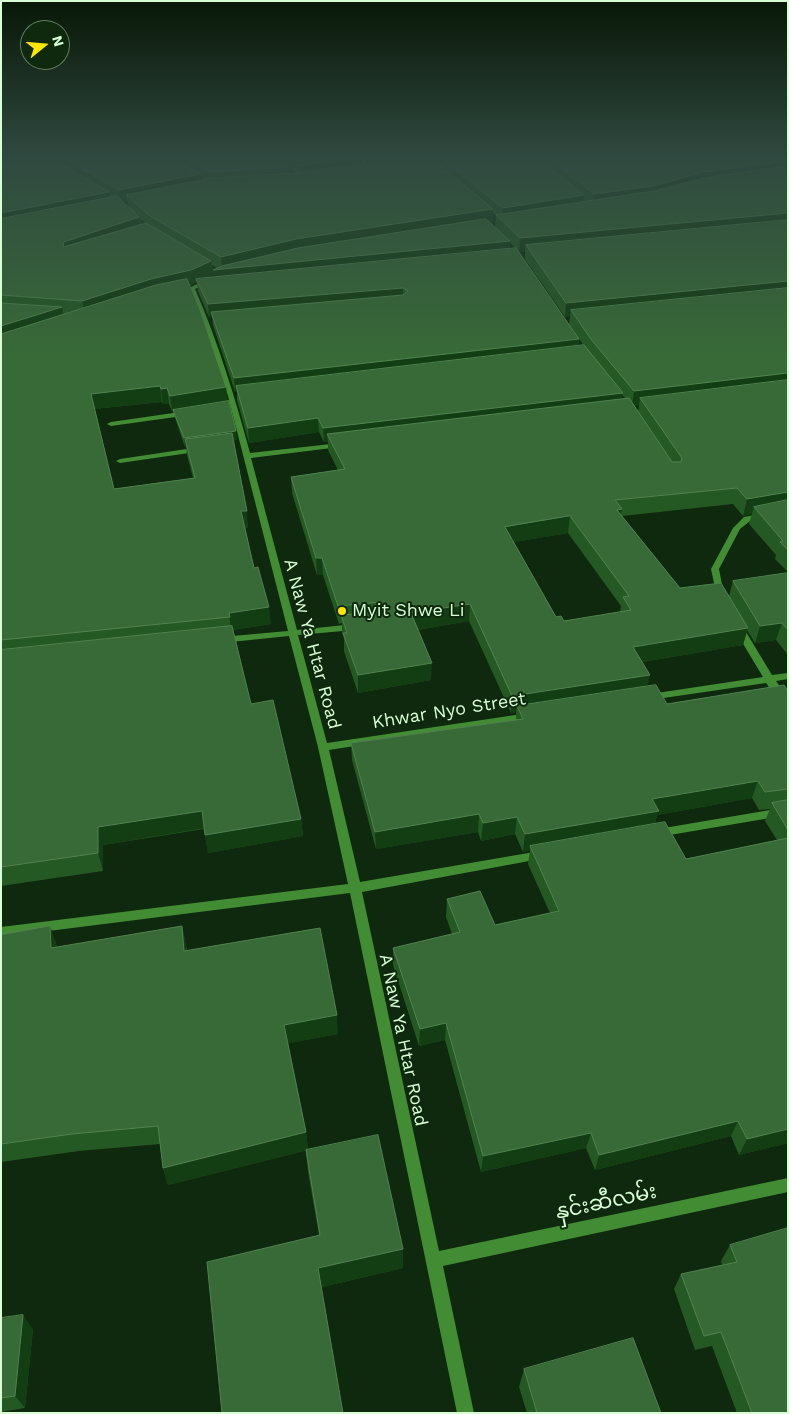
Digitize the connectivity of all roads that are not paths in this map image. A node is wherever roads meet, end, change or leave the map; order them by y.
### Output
1 (221, 275) edge
2 (196, 412) edge
3 (111, 424) dead end
4 (344, 444) edge
5 (205, 448) edge
6 (246, 456) junction
7 (120, 461) dead end
8 (788, 511) edge
9 (360, 626) edge
10 (292, 633) junction
11 (215, 641) edge
12 (788, 676) edge
13 (769, 679) junction
14 (643, 698) edge
15 (788, 706) edge
16 (536, 714) edge
17 (323, 747) junction
18 (788, 811) edge
19 (644, 836) edge
20 (548, 853) edge
21 (355, 888) junction
22 (1, 932) edge
23 (788, 1184) edge
24 (433, 1260) junction
25 (466, 1413) edge

1 - 6 street, A Naw Ya Htar Road
2 - 3 street
4 - 6 street
5 - 7 street
6 - 10 street, A Naw Ya Htar Road
8 - 13 street
9 - 10 street
10 - 11 street
10 - 17 street, A Naw Ya Htar Road
12 - 13 street
13 - 14 street
13 - 15 street
16 - 17 street, Khwar Nyo Street
17 - 21 street, A Naw Ya Htar Road
18 - 19 street
20 - 21 street
21 - 22 street
21 - 24 street, A Naw Ya Htar Road
23 - 24 street, နှင်းဆီလမ်း
24 - 25 street, A Naw Ya Htar Road

